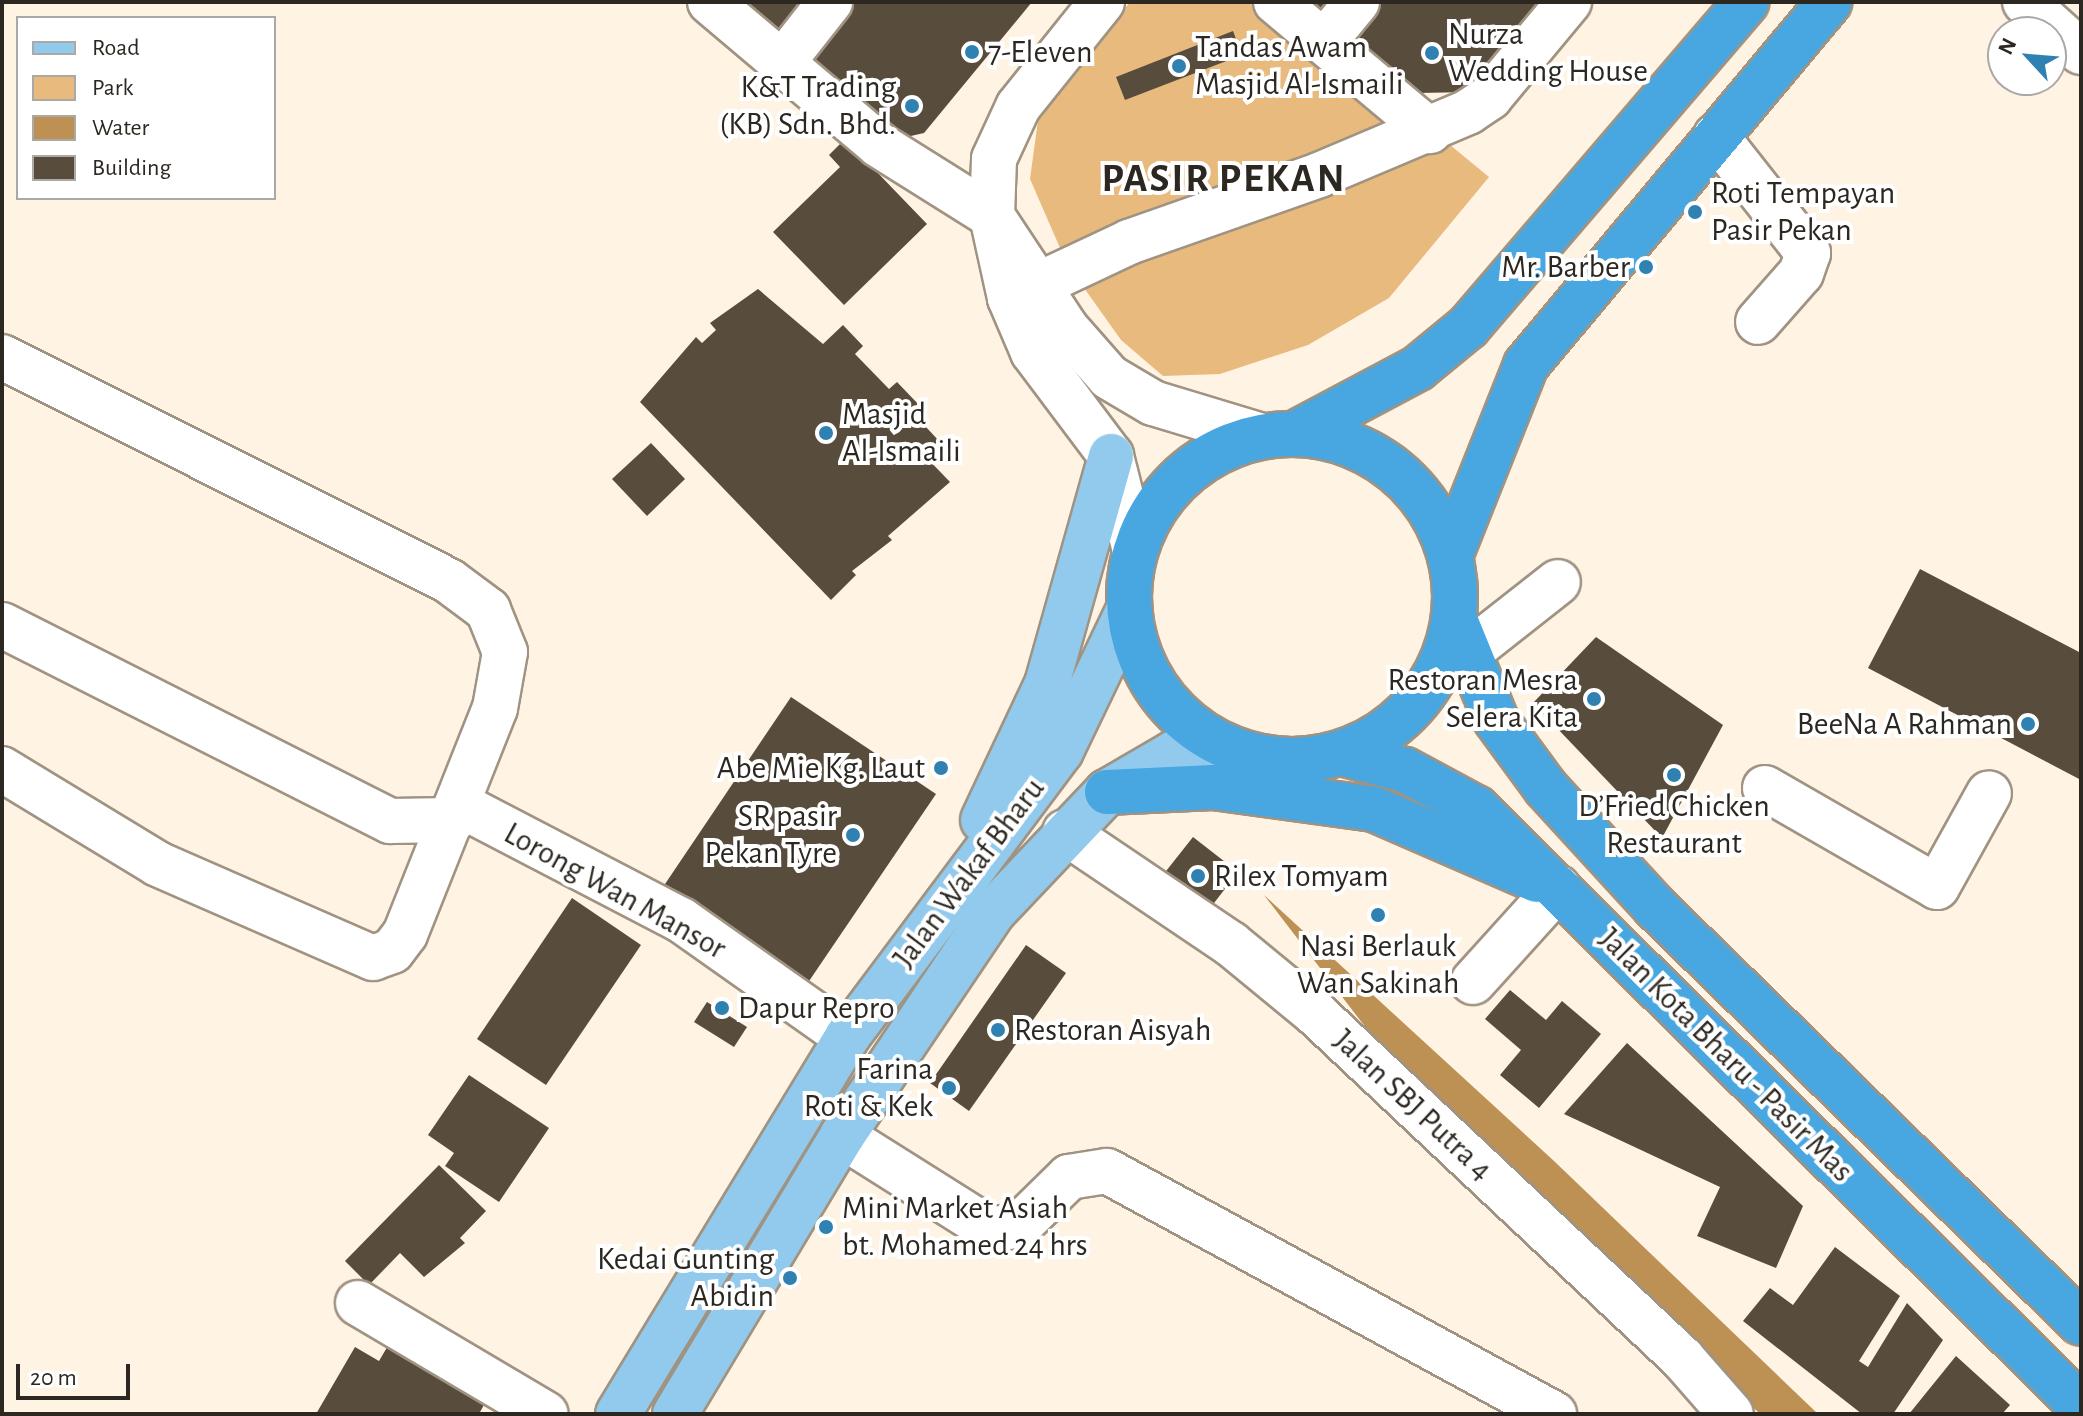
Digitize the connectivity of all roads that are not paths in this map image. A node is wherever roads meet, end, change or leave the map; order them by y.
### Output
1 (710, 2) edge
2 (830, 2) edge
3 (1102, 2) edge
4 (1276, 2) edge
5 (1357, 2) edge
6 (1569, 2) edge
7 (1747, 2) edge
8 (1829, 2) edge
9 (2025, 2) edge
10 (1324, 42) junction
11 (2081, 52) edge
12 (782, 63) junction
13 (1430, 131) junction
14 (1716, 136) junction
15 (992, 216) junction
16 (1023, 290) junction
17 (1758, 322) dead end
18 (2, 357) edge
19 (1279, 435) junction
20 (1111, 456) junction
21 (1135, 551) junction
22 (1450, 556) junction
23 (1558, 582) dead end
24 (1129, 609) junction
25 (2, 625) edge
26 (1461, 635) junction
27 (1224, 746) junction
28 (1341, 753) junction
29 (2, 769) edge
30 (1765, 788) dead end
31 (1107, 792) junction
32 (1989, 793) dead end
33 (456, 813) junction
34 (1065, 832) junction
35 (1558, 888) junction
36 (894, 971) junction
37 (1473, 982) dead end
38 (847, 1037) junction
39 (842, 1136) junction
40 (358, 1303) dead end
41 (2081, 1323) edge
42 (2081, 1406) edge
43 (546, 1414) edge
44 (618, 1414) edge
45 (675, 1414) edge
46 (1554, 1414) edge
47 (1731, 1414) edge

1 - 12 street
2 - 12 street
3 - 15 street
4 - 10 street
5 - 10 street
6 - 13 street
7 - 19 highway
8 - 14 highway
9 - 11 street
10 - 13 street
12 - 15 street
13 - 16 street
14 - 17 street
14 - 22 highway
15 - 16 street
16 - 19 street
16 - 20 street
18 - 33 street
19 - 21 highway
19 - 22 highway
20 - 21 street
20 - 36 main road
21 - 24 highway
22 - 26 highway
23 - 26 street
24 - 27 highway
24 - 36 main road, Jalan Wakaf Bharu
25 - 33 street
26 - 28 highway
26 - 41 highway, Jalan Kota Bharu - Pasir Mas
27 - 28 highway
27 - 31 main road, Jalan Wakaf Bharu
28 - 35 highway, Jalan Kota Bharu - Pasir Mas
29 - 33 street
30 - 32 street
31 - 34 main road, Jalan Wakaf Bharu
31 - 35 highway
33 - 38 street, Lorong Wan Mansor
34 - 39 main road, Jalan Wakaf Bharu
34 - 47 street, Jalan SBJ Putra 4
35 - 37 street
35 - 42 highway, Jalan Kota Bharu - Pasir Mas
36 - 38 main road, Jalan Wakaf Bharu
38 - 44 main road, Jalan Wakaf Bharu
39 - 45 main road, Jalan Wakaf Bharu
39 - 46 street
40 - 43 street

